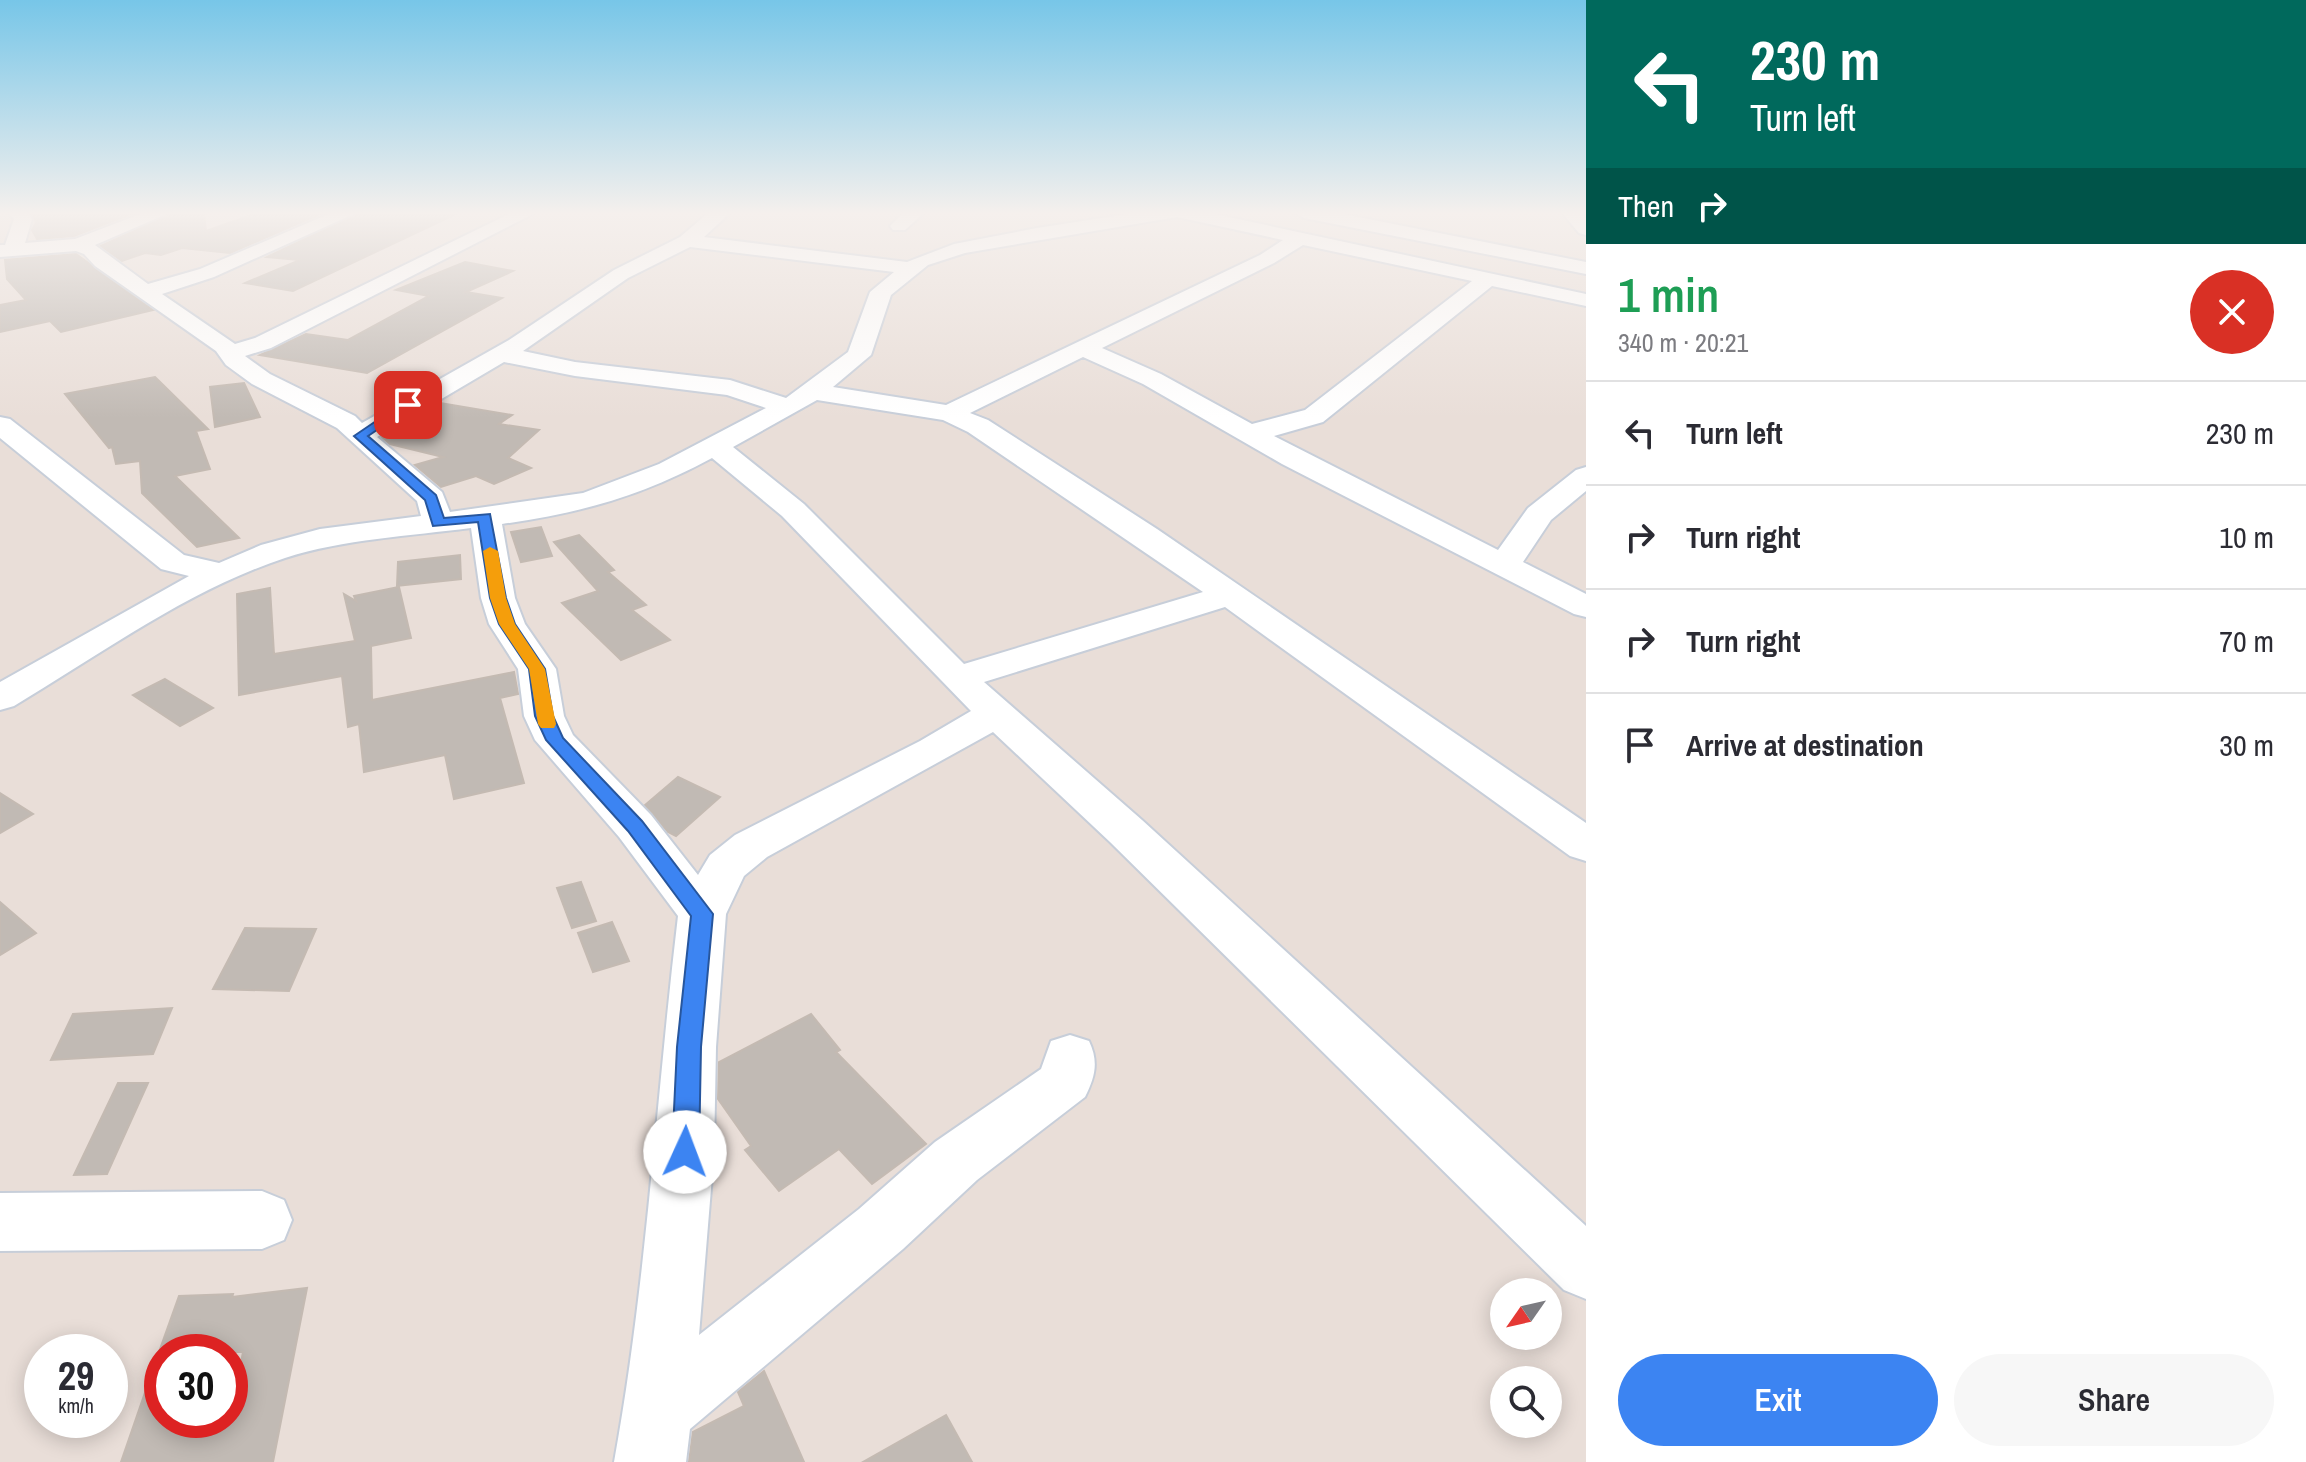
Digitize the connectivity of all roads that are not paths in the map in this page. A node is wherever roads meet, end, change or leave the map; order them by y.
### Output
1 (130, 281) edge
2 (180, 281) edge
3 (388, 281) edge
4 (611, 281) edge
5 (894, 281) edge
6 (1221, 281) edge
7 (1485, 281) edge
8 (1503, 281) edge
9 (145, 292) junction
10 (1586, 300) edge
11 (1083, 348) junction
12 (230, 353) junction
13 (502, 354) junction
14 (813, 392) junction
15 (789, 407) junction
16 (949, 413) junction
17 (0, 425) edge
18 (1249, 433) junction
19 (360, 436) junction
20 (714, 446) junction
21 (1586, 476) edge
22 (462, 520) junction
23 (1502, 564) junction
24 (220, 573) junction
25 (1229, 595) junction
26 (1586, 607) edge
27 (957, 678) junction
28 (0, 698) edge
29 (996, 713) junction
30 (1586, 845) edge
31 (702, 914) junction
32 (1070, 1057) dead end
33 (262, 1220) dead end
34 (0, 1222) edge
35 (1586, 1268) edge
36 (654, 1436) edge

1 - 9 street
2 - 9 street
3 - 12 street
4 - 13 street
5 - 14 street
6 - 11 street
7 - 18 street
8 - 10 street
9 - 12 street
11 - 16 street
11 - 18 street
12 - 19 street
13 - 15 street
13 - 19 street
14 - 15 street
14 - 16 street
15 - 20 street
16 - 25 street
17 - 24 street
18 - 23 street
19 - 22 street
20 - 22 street
20 - 27 street
21 - 23 street
22 - 24 street
22 - 31 street
23 - 26 street
24 - 28 street
25 - 27 street
25 - 30 street
27 - 29 street
29 - 31 street
29 - 35 street
31 - 36 street
32 - 36 street
33 - 34 street

